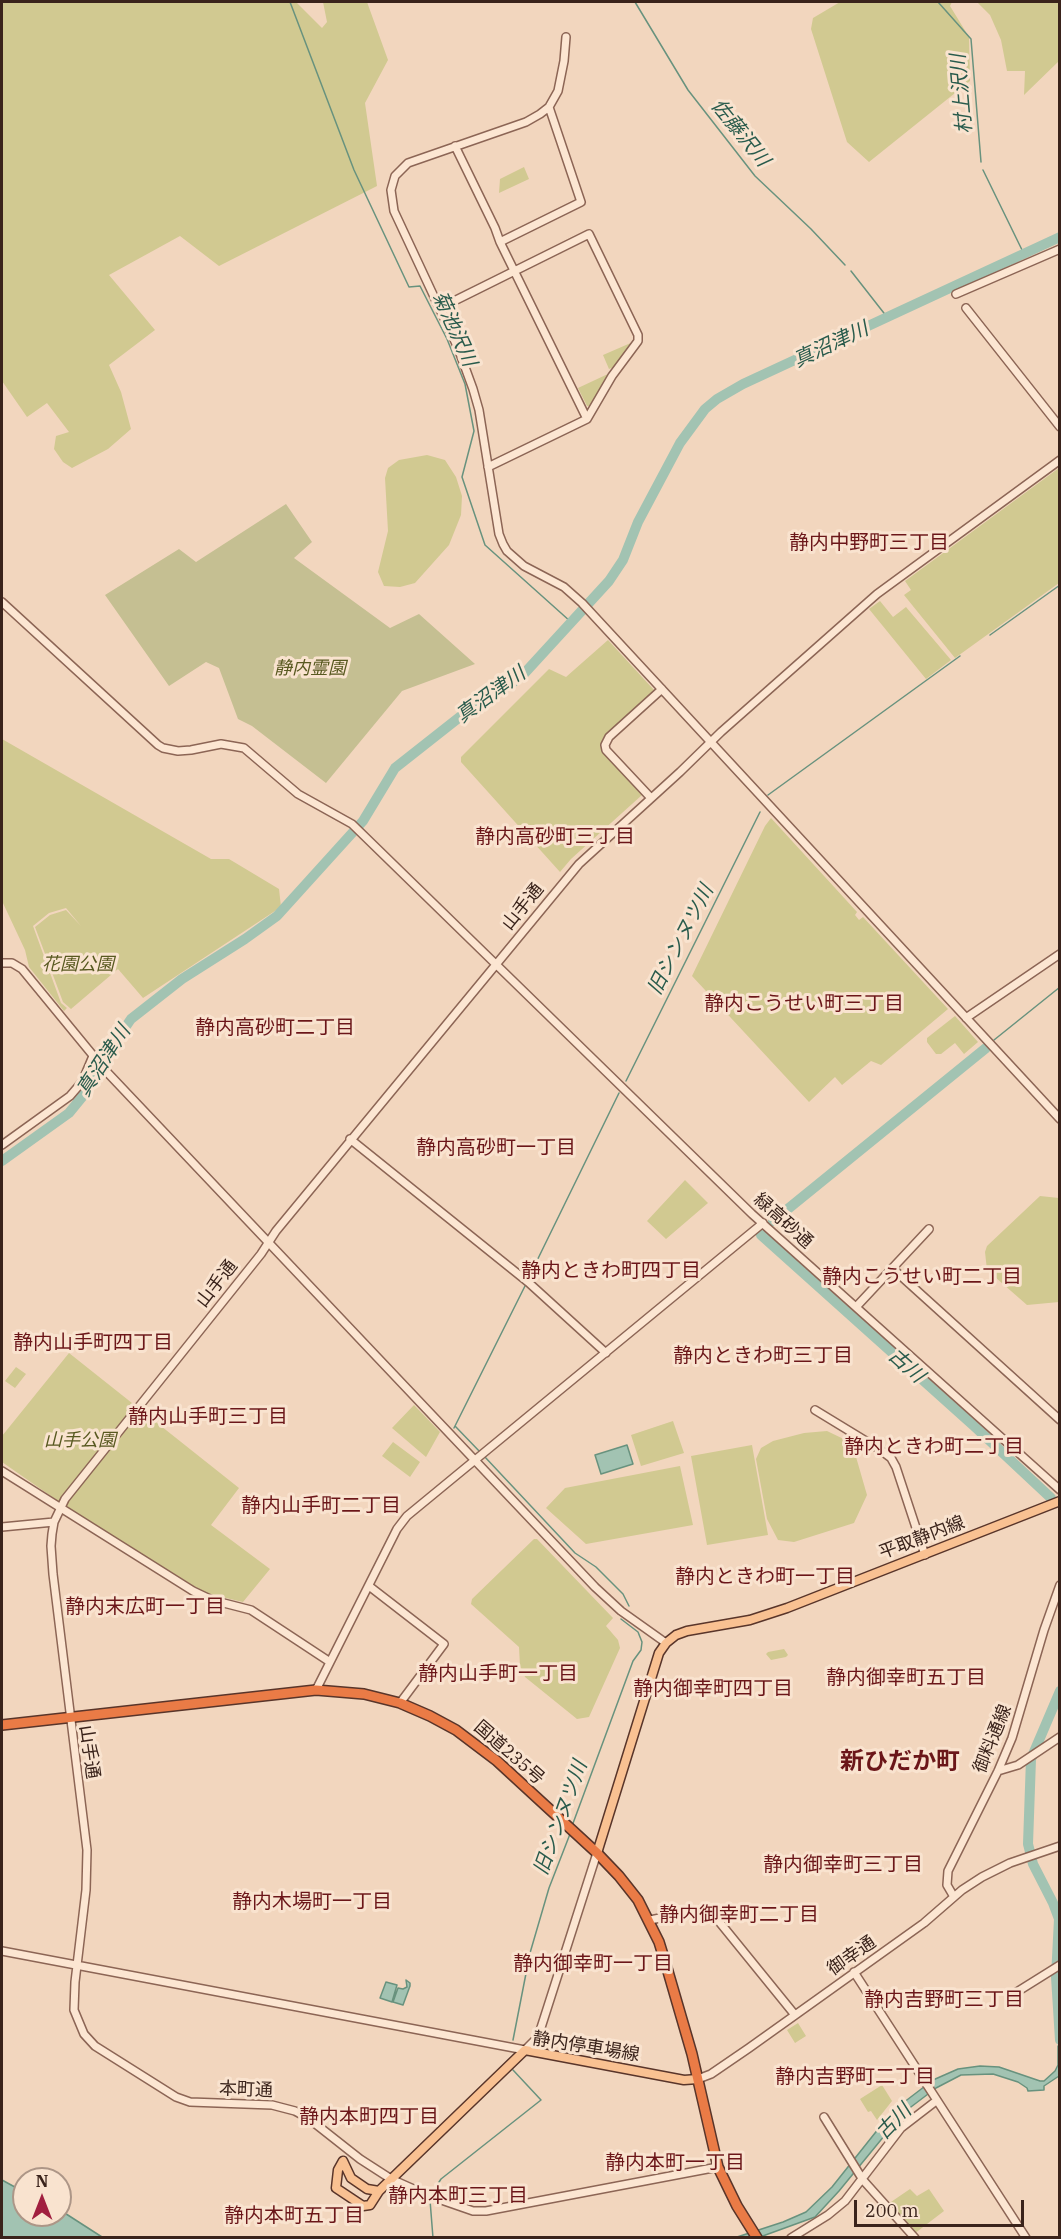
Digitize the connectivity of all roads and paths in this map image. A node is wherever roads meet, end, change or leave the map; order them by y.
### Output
1 (566, 37) dead end
2 (549, 106) junction
3 (455, 146) junction
4 (500, 242) junction
5 (1059, 249) edge
6 (515, 271) junction
7 (956, 294) dead end
8 (440, 308) junction
9 (966, 308) dead end
10 (587, 419) junction
11 (1059, 427) edge
12 (1059, 460) edge
13 (488, 467) junction
14 (2, 602) edge
15 (662, 689) junction
16 (711, 742) junction
17 (651, 798) junction
18 (1059, 954) edge
19 (2, 963) edge
20 (495, 964) junction
21 (966, 1018) junction
22 (95, 1059) junction
23 (1059, 1119) edge
24 (350, 1139) junction
25 (2, 1145) edge
26 (763, 1223) junction
27 (929, 1229) dead end
28 (268, 1243) junction
29 (892, 1269) junction
30 (856, 1307) junction
31 (606, 1353) junction
32 (815, 1410) dead end
33 (1059, 1420) edge
34 (479, 1456) junction
35 (2, 1471) edge
36 (1059, 1490) edge
37 (1059, 1502) edge
38 (60, 1508) junction
39 (54, 1522) junction
40 (2, 1527) edge
41 (925, 1555) junction
42 (1059, 1585) edge
43 (369, 1586) junction
44 (666, 1643) junction
45 (330, 1662) junction
46 (316, 1690) junction
47 (400, 1703) junction
48 (69, 1718) junction
49 (2, 1725) edge
50 (1059, 1737) edge
51 (998, 1771) junction
52 (1059, 1846) edge
53 (597, 1853) junction
54 (954, 1897) junction
55 (650, 1920) junction
56 (2, 1951) edge
57 (77, 1965) junction
58 (1059, 1965) edge
59 (854, 1972) junction
60 (1012, 1995) dead end
61 (795, 2015) junction
62 (525, 2050) junction
63 (698, 2079) junction
64 (935, 2100) junction
65 (824, 2117) dead end
66 (718, 2167) junction
67 (862, 2178) junction
68 (391, 2180) junction
69 (379, 2191) junction
70 (757, 2238) edge
71 (791, 2238) edge
72 (915, 2238) edge
73 (1026, 2238) edge

1 - 2 street
2 - 3 street
2 - 4 street
3 - 4 street
3 - 8 street
4 - 6 street
5 - 7 street
6 - 8 street
6 - 10 street
6 - 10 street
8 - 13 street
9 - 11 street
10 - 13 street
12 - 16 street, 山手通
13 - 15 street
14 - 20 street, 緑高砂通
15 - 16 street
15 - 17 street
16 - 17 street, 山手通
16 - 21 street
17 - 20 street, 山手通
18 - 21 street
19 - 22 street
20 - 24 street, 山手通
20 - 26 street, 緑高砂通
21 - 23 street
22 - 25 street
22 - 28 street
24 - 28 street, 山手通
24 - 31 street
26 - 30 street, 緑高砂通
26 - 31 street
27 - 29 street
28 - 34 street
28 - 38 street, 山手通
29 - 30 street
29 - 33 street
30 - 36 street, 緑高砂通
31 - 34 street
32 - 41 street
34 - 43 street
34 - 44 street
35 - 38 street
37 - 41 main road, 平取静内線
38 - 39 street, 山手通
38 - 45 street
39 - 40 street
39 - 48 street, 山手通
41 - 44 main road, 平取静内線
42 - 51 street, 御料通線
43 - 45 street
43 - 47 street
44 - 53 main road
45 - 46 street
46 - 47 highway, 国道235号
46 - 48 highway, 国道235号
47 - 53 highway, 国道235号
48 - 49 highway, 国道235号
48 - 57 street, 山手通
50 - 51 street
51 - 54 street, 御料通線
52 - 54 street, 御幸通
53 - 55 highway, 国道235号
53 - 62 street
54 - 59 street, 御幸通
55 - 61 street
55 - 63 highway, 国道235号
56 - 57 street
57 - 62 street
57 - 68 street, 本町通
58 - 60 street
59 - 61 street, 御幸通
59 - 64 street
61 - 63 street, 御幸通
62 - 63 main road, 静内停車場線
62 - 68 main road, 静内停車場線
63 - 66 highway, 国道235号
64 - 67 street
64 - 73 street
65 - 67 street
66 - 68 street, 本町通
66 - 70 highway, 国道235号
67 - 71 street
67 - 72 street
68 - 69 main road, 静内停車場線
69 - 69 main road, 静内停車場線

